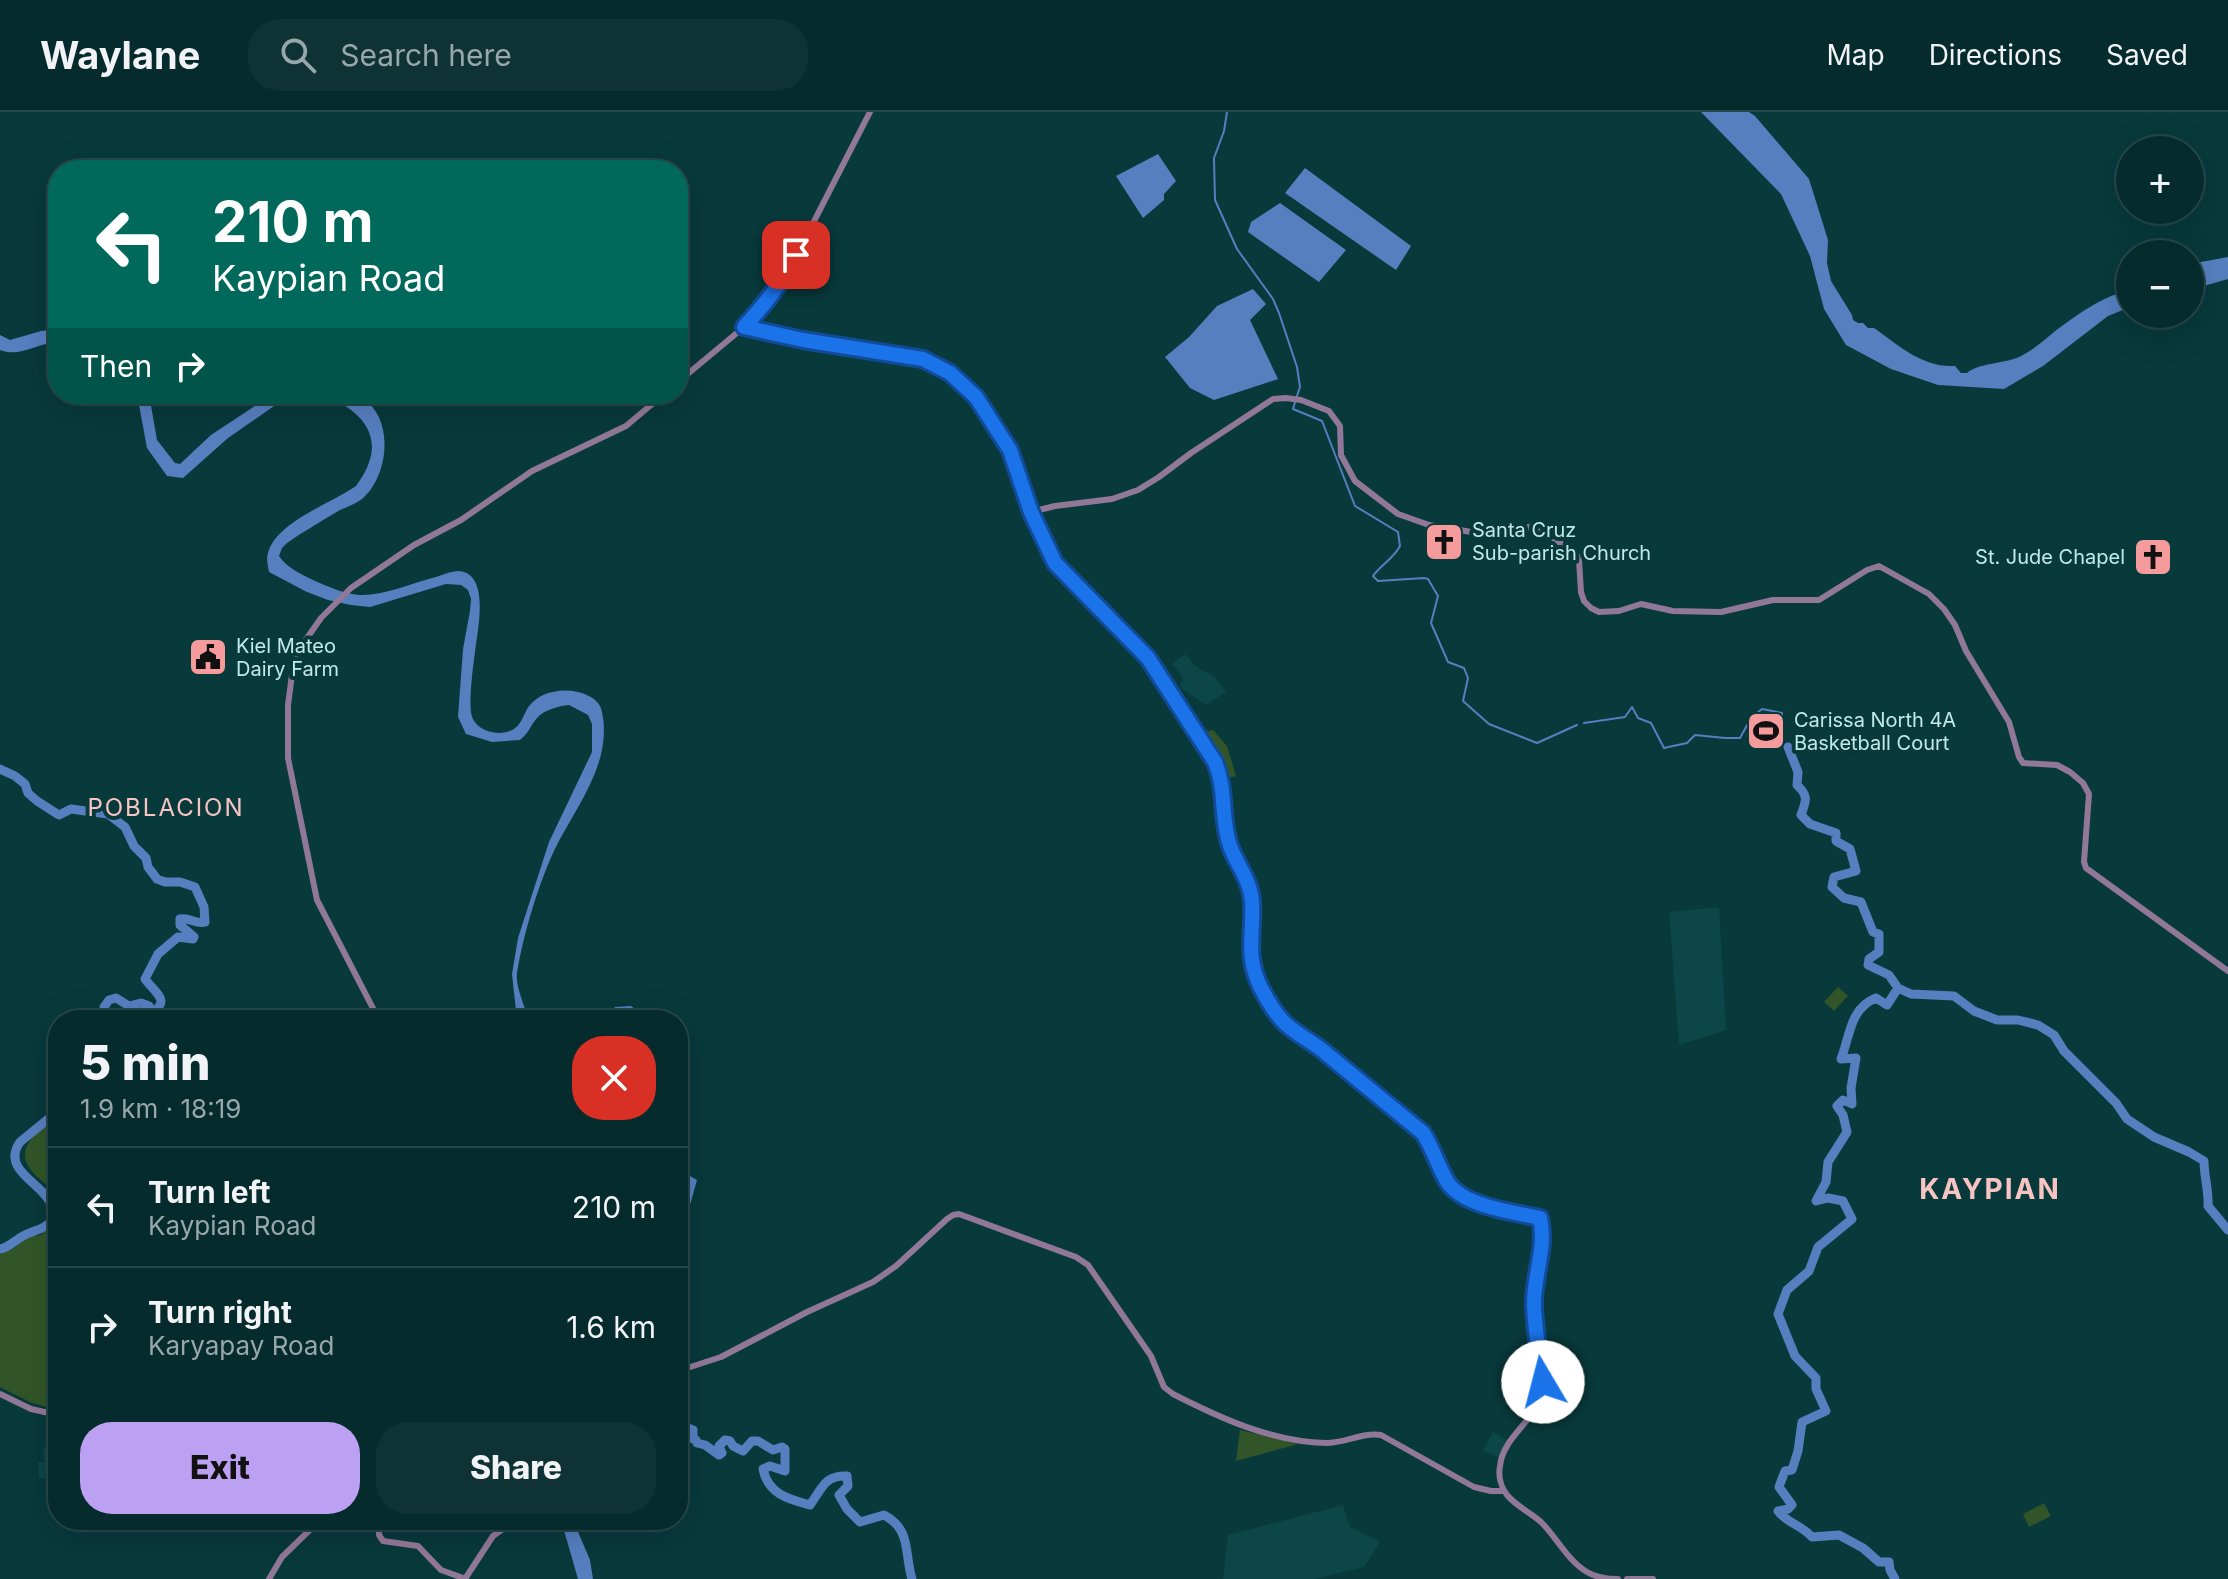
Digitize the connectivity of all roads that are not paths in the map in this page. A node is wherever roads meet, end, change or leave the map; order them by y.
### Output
1 (870, 112) edge
2 (744, 327) junction
3 (688, 374) edge
4 (652, 404) edge
5 (1031, 512) junction
6 (2228, 971) edge
7 (374, 1010) edge
8 (688, 1368) edge
9 (1, 1394) edge
10 (48, 1413) edge
11 (1504, 1491) junction
12 (310, 1530) edge
13 (380, 1530) edge
14 (502, 1530) edge
15 (269, 1579) edge
16 (465, 1579) edge
17 (1618, 1579) edge
18 (1627, 1579) edge
19 (1653, 1579) edge

1 - 2 main road
2 - 3 main road
2 - 5 main road
4 - 7 main road
5 - 6 main road
5 - 11 main road
8 - 11 main road
9 - 10 main road
11 - 17 main road
12 - 15 main road
13 - 16 main road
14 - 16 main road
18 - 19 main road

